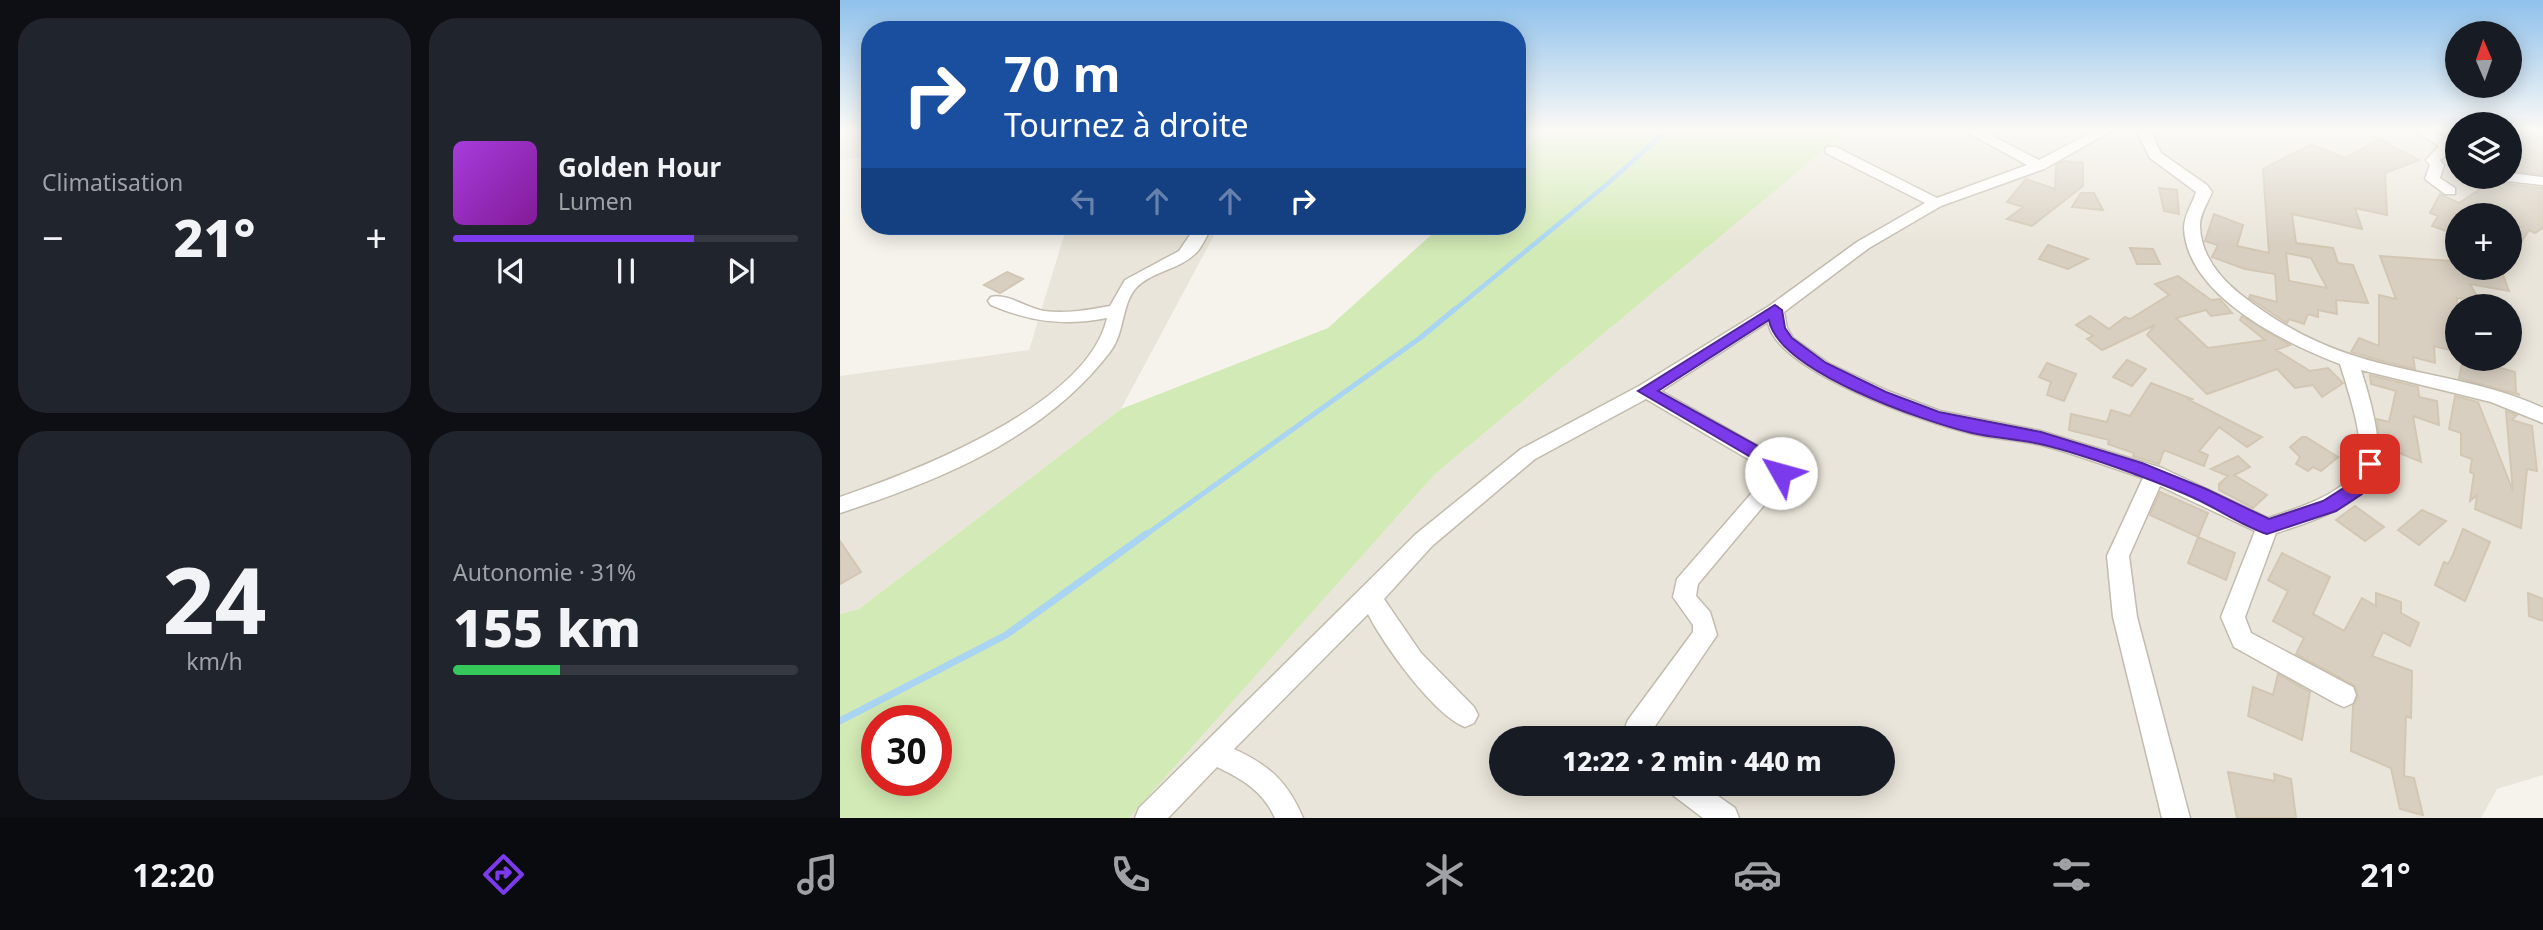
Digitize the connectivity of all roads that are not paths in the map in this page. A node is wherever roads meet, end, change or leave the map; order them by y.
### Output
1 (1867, 168) edge
2 (2033, 168) edge
3 (2176, 168) edge
4 (2435, 168) edge
5 (2522, 179) edge
6 (2543, 181) edge
7 (2445, 188) edge
8 (2447, 189) edge
9 (2450, 191) dead end
10 (1936, 203) junction
11 (1198, 235) edge
12 (997, 301) dead end
13 (1775, 310) junction
14 (1115, 311) junction
15 (2348, 360) junction
16 (1646, 391) junction
17 (2543, 416) edge
18 (2155, 474) junction
19 (840, 505) edge
20 (2267, 527) junction
21 (1371, 597) junction
22 (2344, 695) dead end
23 (1465, 715) dead end
24 (1639, 726) edge
25 (1215, 753) junction
26 (1695, 796) edge
27 (1149, 818) edge
28 (1289, 818) edge
29 (1725, 818) edge
30 (2176, 818) edge

1 - 10 street
2 - 10 street
3 - 15 street
4 - 7 street
5 - 6 street
8 - 9 street
10 - 13 street
11 - 14 street
12 - 14 street
13 - 16 street
13 - 18 street
14 - 19 street
15 - 17 street
15 - 20 street
16 - 21 street
16 - 24 street
18 - 20 street
18 - 30 street
20 - 22 street
21 - 23 street
21 - 25 street
25 - 27 street
25 - 28 street
26 - 29 street

